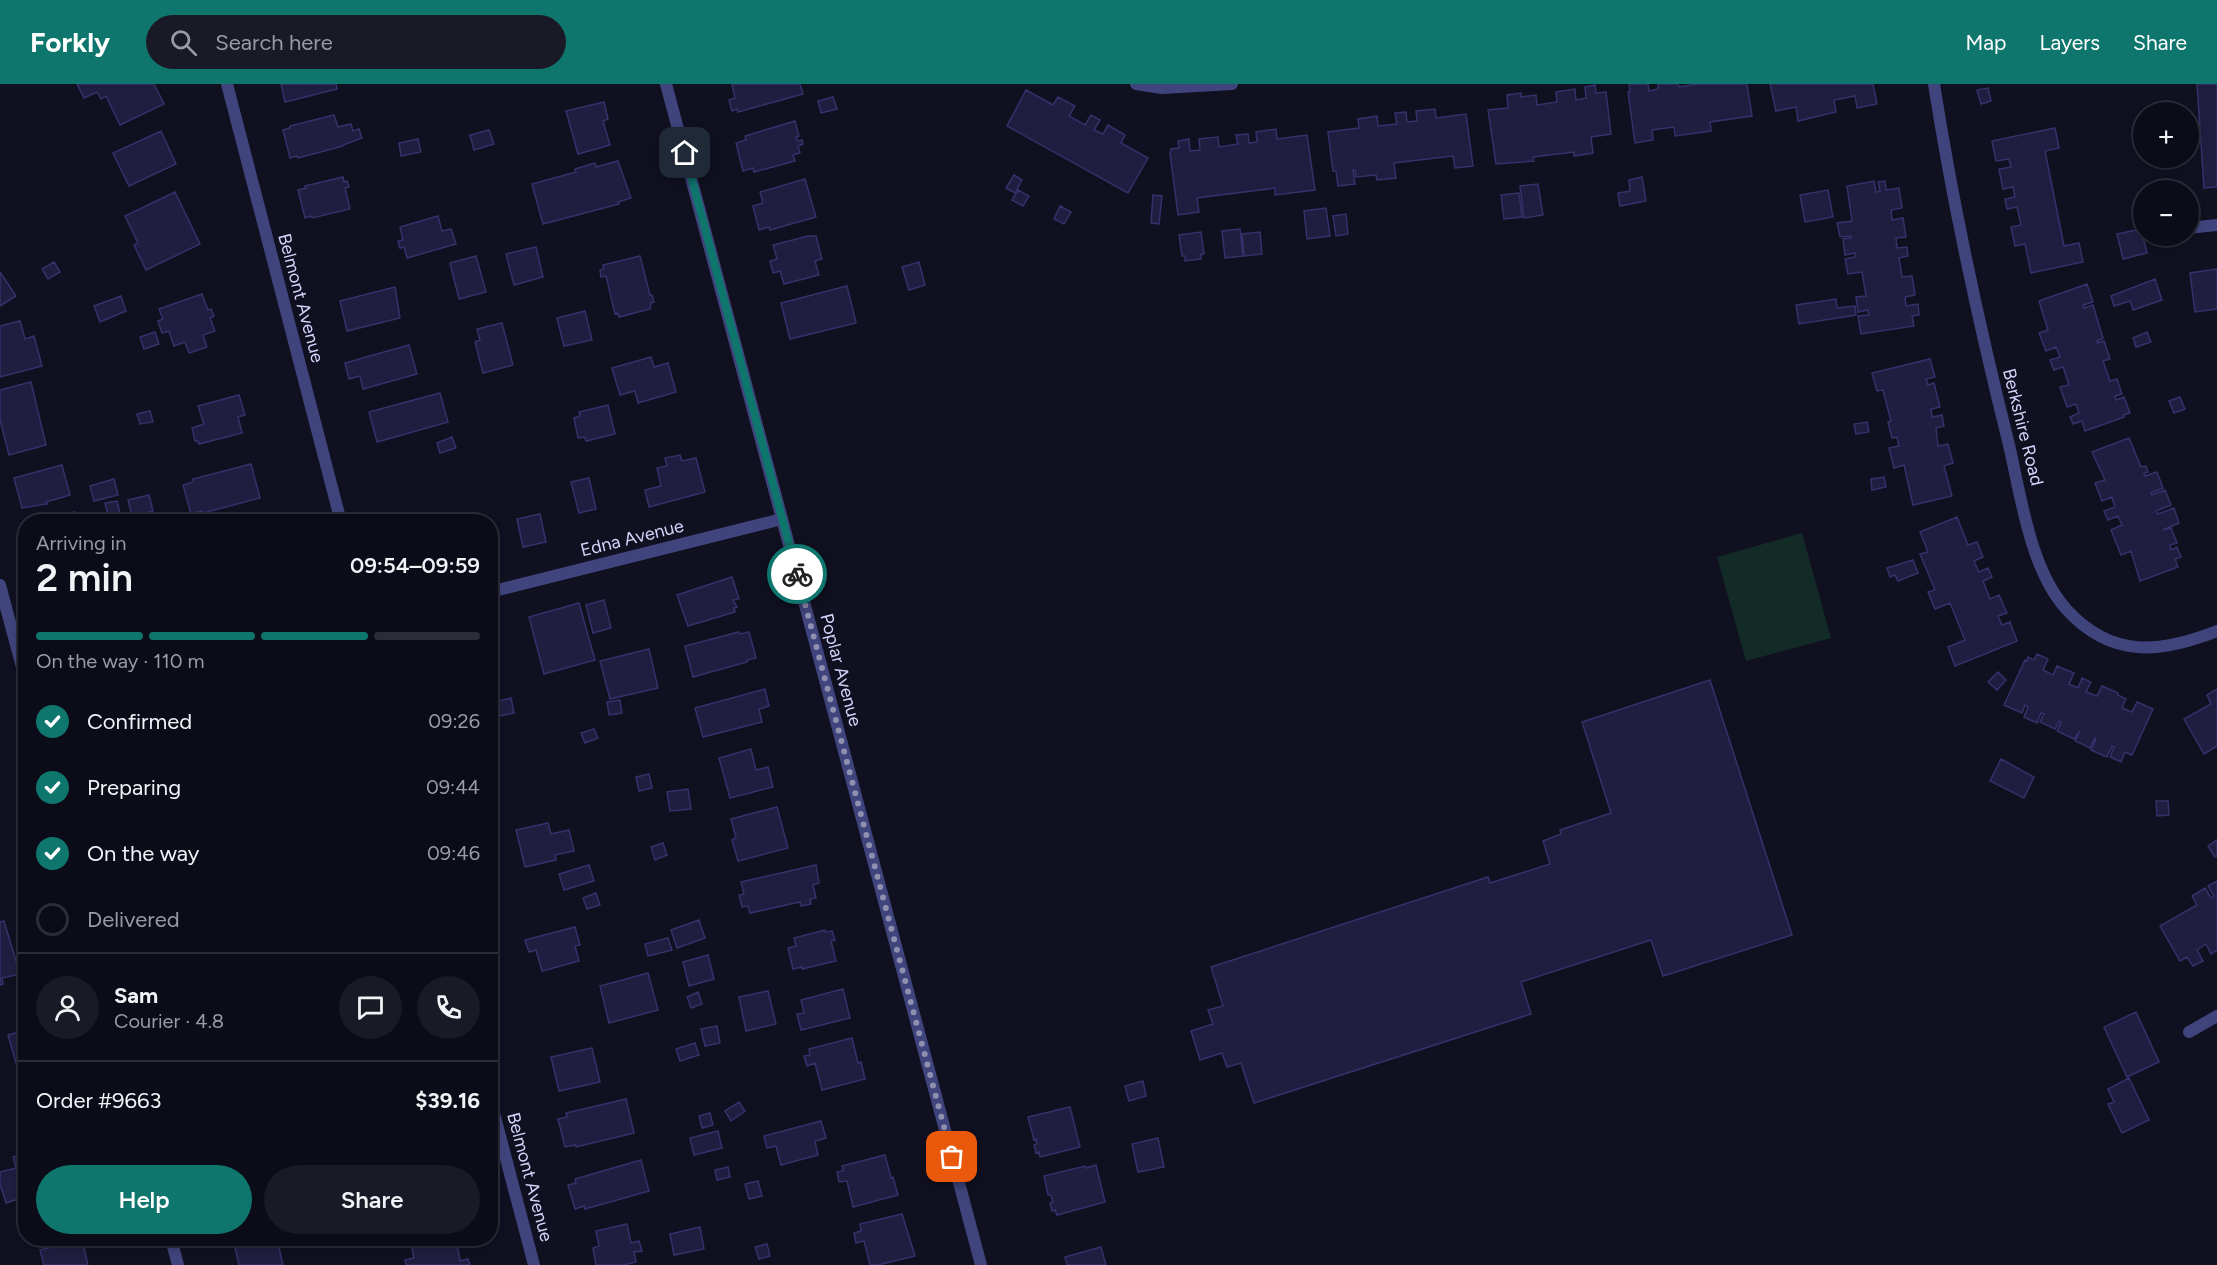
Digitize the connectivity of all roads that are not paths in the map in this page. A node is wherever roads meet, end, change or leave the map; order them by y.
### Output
1 (227, 84) edge
2 (666, 84) edge
3 (1136, 84) edge
4 (1232, 84) edge
5 (1934, 84) edge
6 (2217, 225) edge
7 (2199, 227) edge
8 (338, 514) edge
9 (782, 519) junction
10 (0, 588) edge
11 (498, 590) edge
12 (2217, 631) edge
13 (18, 653) edge
14 (2217, 1016) edge
15 (2188, 1032) dead end
16 (498, 1128) edge
17 (173, 1246) edge
18 (178, 1265) edge
19 (534, 1265) edge
20 (981, 1265) edge

1 - 8 street, Belmont Avenue
2 - 9 street, Poplar Avenue
3 - 4 street
5 - 12 street, Berkshire Road
6 - 7 street
9 - 11 street, Edna Avenue
9 - 20 street, Poplar Avenue
10 - 13 street
14 - 15 street
16 - 19 street, Belmont Avenue
17 - 18 street

